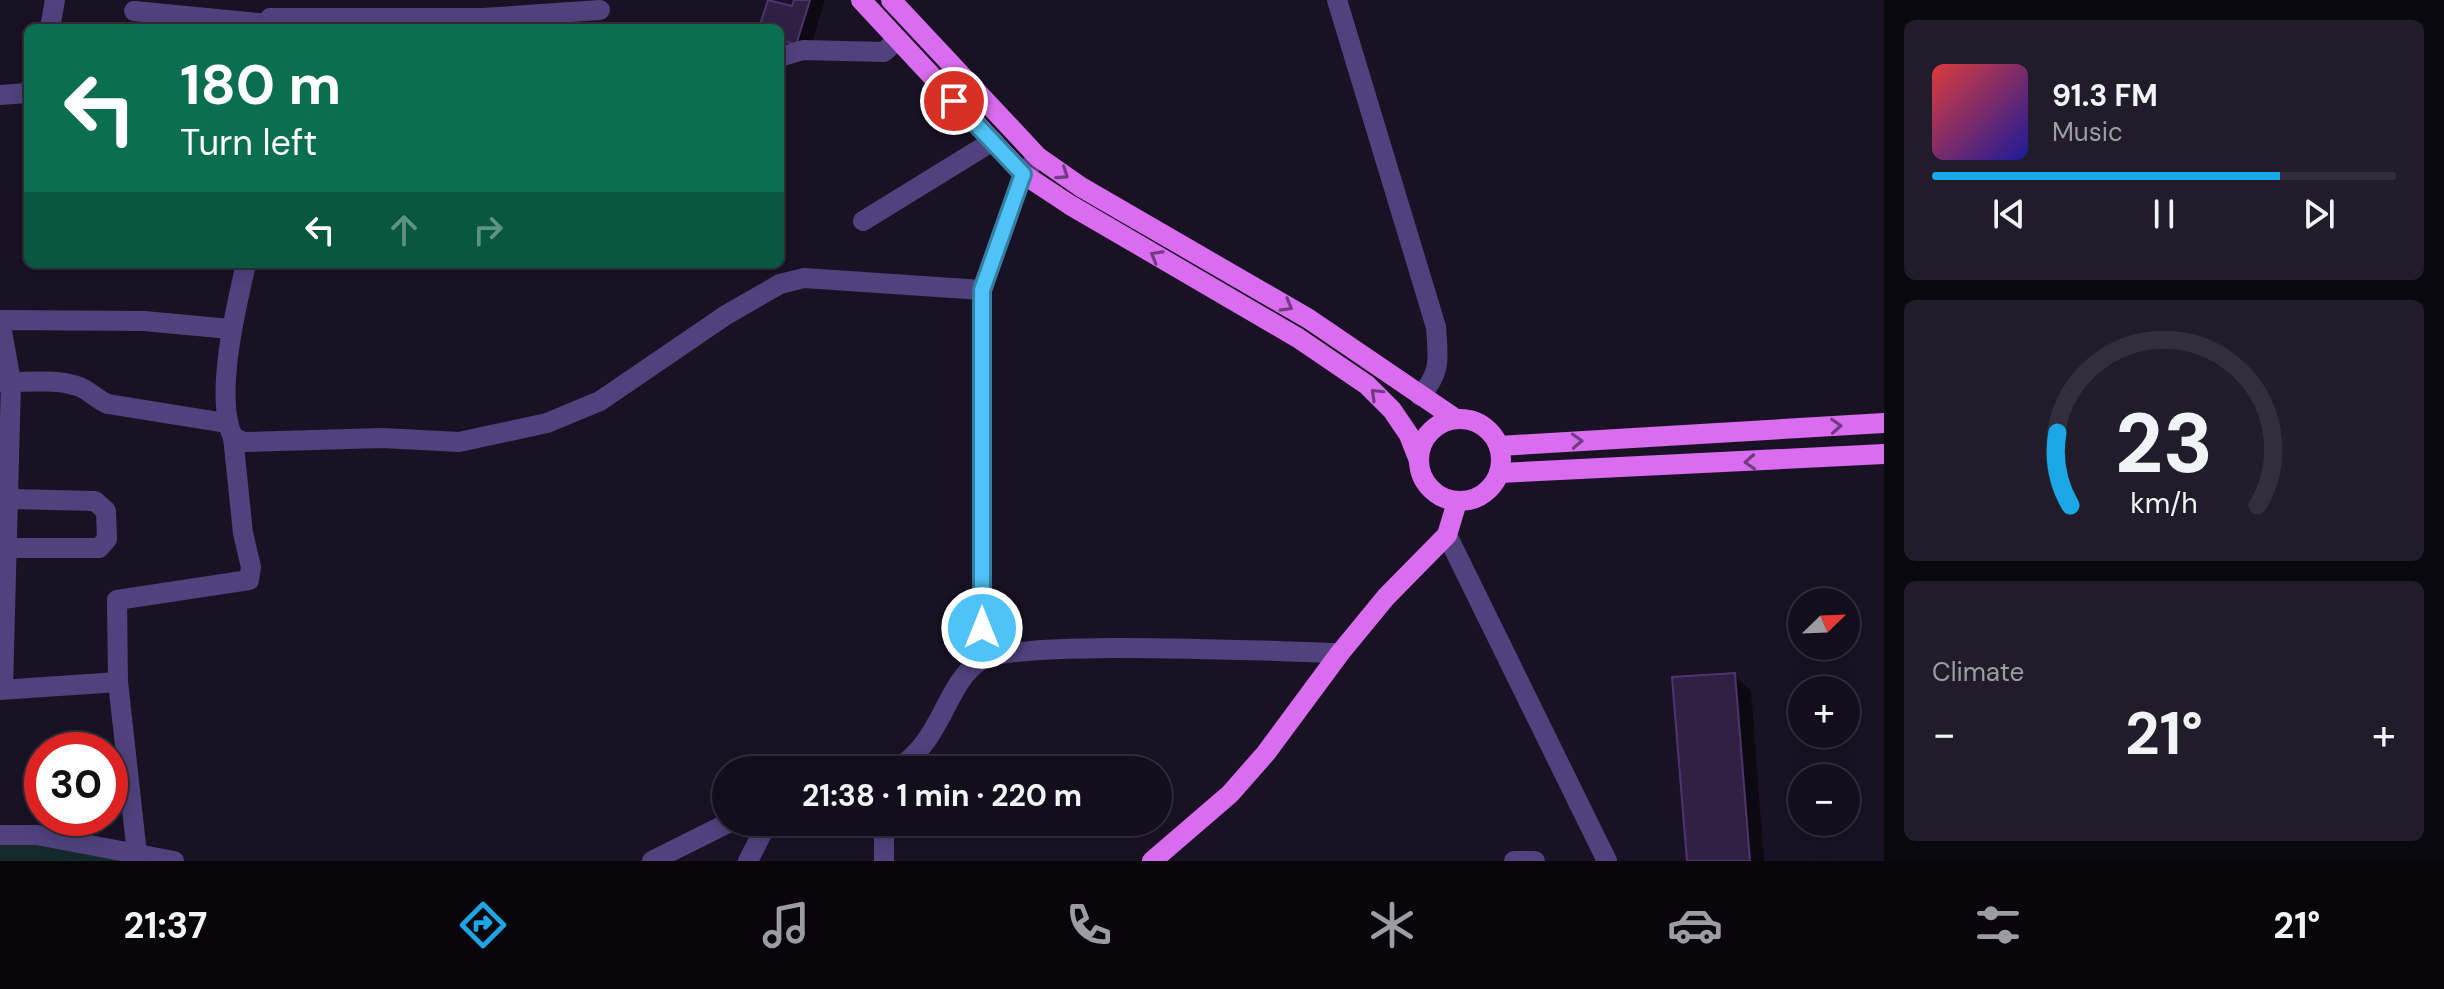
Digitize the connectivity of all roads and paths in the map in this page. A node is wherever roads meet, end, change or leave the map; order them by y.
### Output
1 (55, 0) edge
2 (861, 0) edge
3 (891, 0) edge
4 (1337, 0) edge
5 (134, 11) dead end
6 (599, 13) edge
7 (270, 18) edge
8 (51, 24) edge
9 (897, 40) junction
10 (784, 56) edge
11 (24, 93) edge
12 (0, 95) edge
13 (993, 141) junction
14 (1038, 157) junction
15 (1023, 174) junction
16 (863, 221) dead end
17 (245, 268) edge
18 (982, 290) junction
19 (230, 329) junction
20 (5, 382) edge
21 (1420, 396) junction
22 (1456, 419) junction
23 (1884, 423) edge
24 (230, 430) junction
25 (1499, 446) junction
26 (1884, 454) edge
27 (1418, 458) junction
28 (5, 467) edge
29 (1499, 473) junction
30 (10, 499) junction
31 (1457, 502) junction
32 (1447, 535) junction
33 (4, 548) edge
34 (1340, 653) junction
35 (982, 659) junction
36 (118, 682) junction
37 (2, 690) edge
38 (915, 756) edge
39 (712, 831) edge
40 (0, 835) edge
41 (761, 836) edge
42 (884, 836) edge
43 (137, 854) junction
44 (174, 861) edge
45 (652, 861) edge
46 (748, 861) edge
47 (884, 861) edge
48 (1152, 861) edge
49 (1514, 861) edge
50 (1535, 861) edge
51 (1607, 861) edge

1 - 8 street
2 - 9 main road
3 - 14 main road
4 - 21 street
5 - 7 street
6 - 7 street
9 - 10 street
9 - 13 main road
11 - 12 street
13 - 15 main road
13 - 16 street
14 - 15 street
14 -> 21 main road
15 - 18 street
27 -> 15 main road
17 - 19 street
18 - 24 street
18 - 35 street
19 - 20 street
19 - 24 street
20 - 24 street
20 - 28 street
21 - 22 main road
22 - 25 main road
22 - 27 main road
25 -> 23 main road
24 - 36 street
25 - 29 main road
26 -> 29 main road
27 - 31 main road
28 - 30 street
29 - 31 main road
30 - 33 street
30 - 33 street
31 - 32 main road
32 - 34 main road
32 - 51 street
33 - 37 street
34 - 35 street
34 - 48 main road
35 - 38 street
36 - 37 street
36 - 43 street
39 - 45 street
40 - 43 street
41 - 46 street
42 - 47 street
43 - 44 street
49 - 50 street

